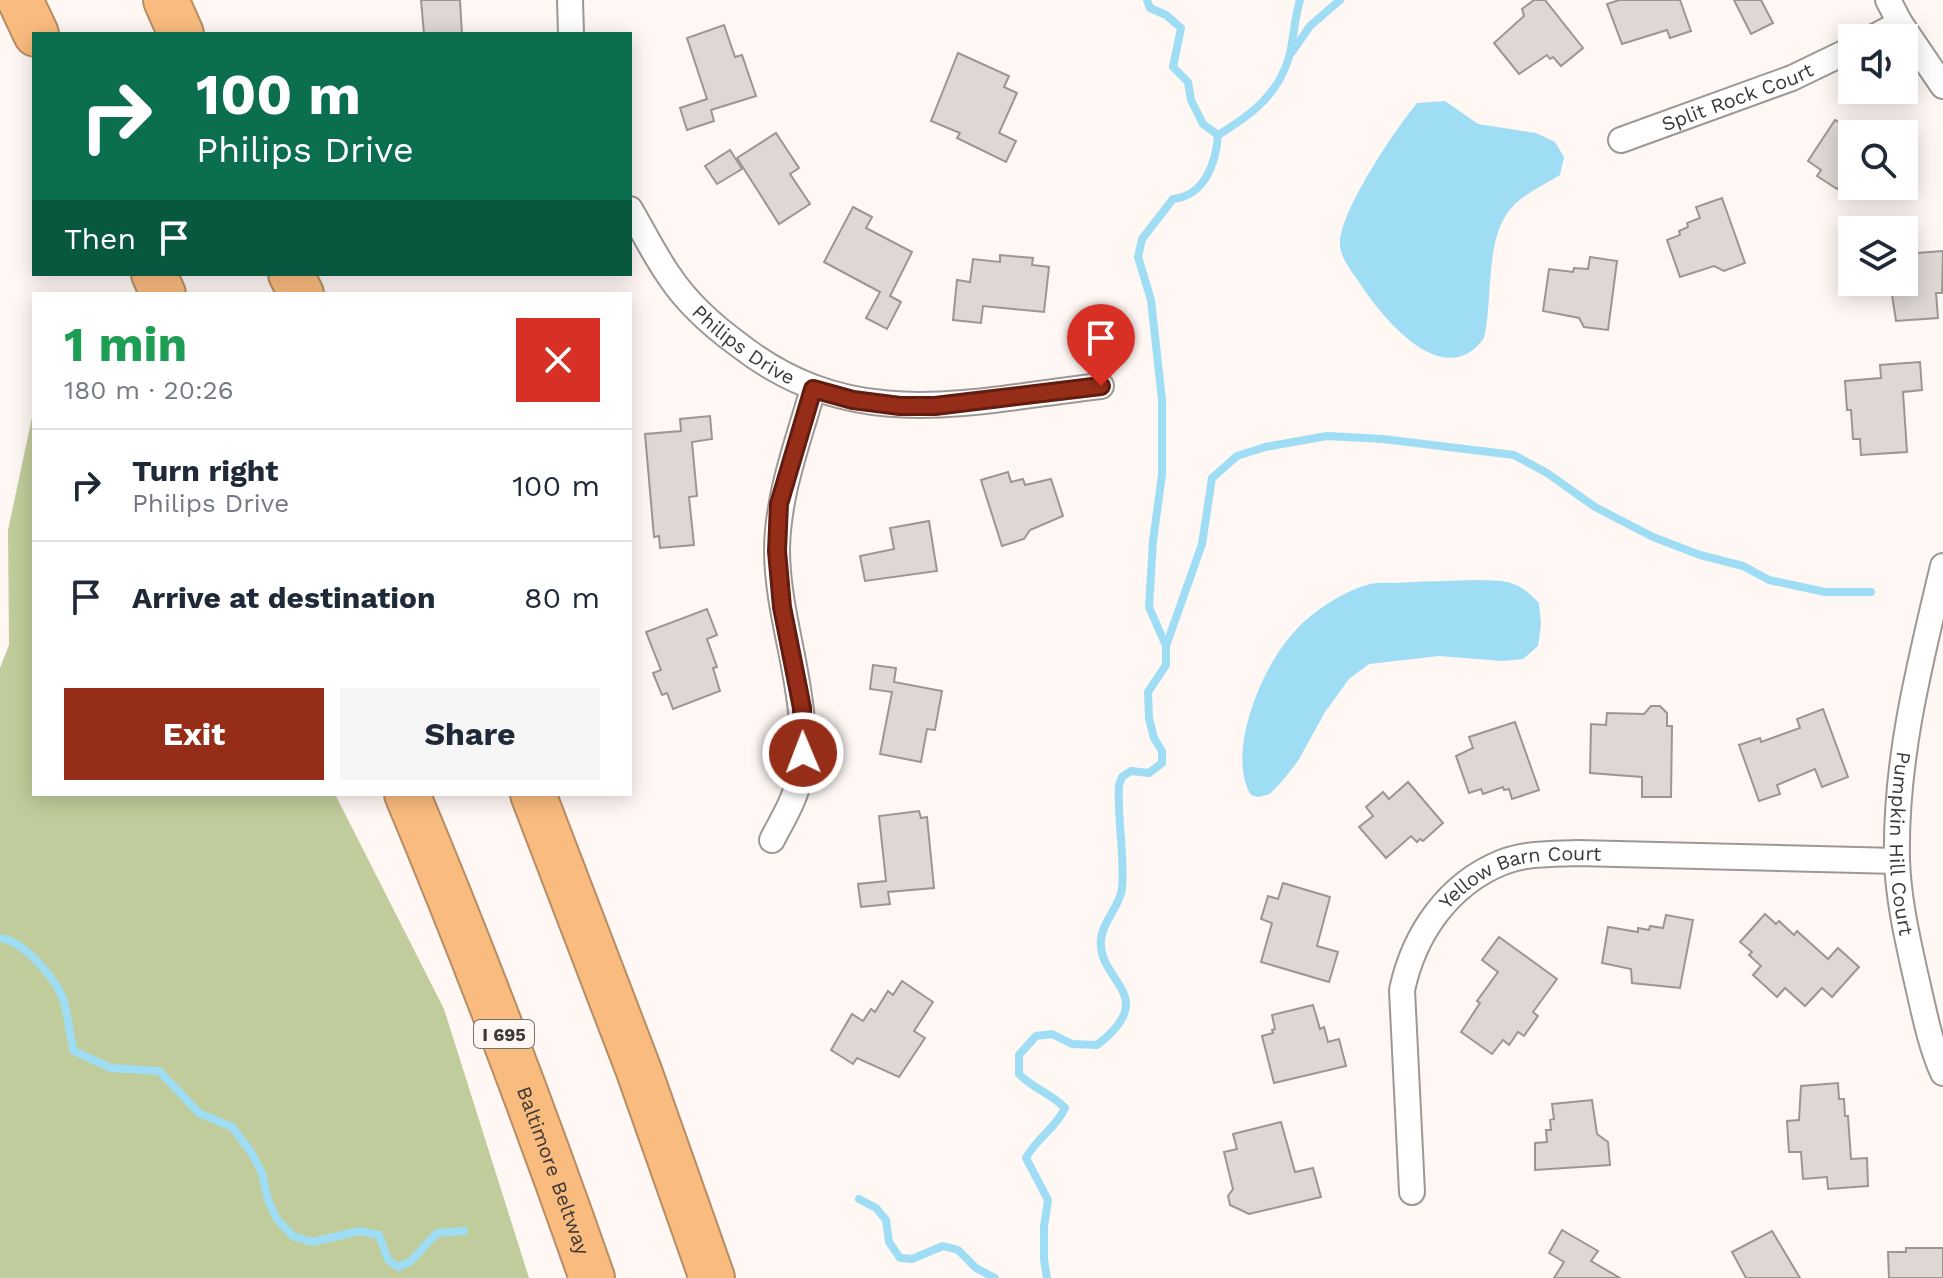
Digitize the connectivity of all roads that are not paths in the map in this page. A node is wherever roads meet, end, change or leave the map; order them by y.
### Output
1 (20, 0) edge
2 (45, 0) edge
3 (166, 0) edge
4 (183, 0) edge
5 (570, 0) edge
6 (1888, 0) edge
7 (1900, 23) joint
8 (35, 32) edge
9 (60, 32) edge
10 (180, 32) edge
11 (195, 32) edge
12 (571, 32) edge
13 (1838, 56) edge
14 (1943, 86) edge
15 (1621, 140) dead end
16 (632, 212) edge
17 (1101, 386) dead end
18 (813, 389) junction
19 (1943, 566) edge
20 (408, 796) edge
21 (534, 796) edge
22 (772, 840) dead end
23 (1897, 861) junction
24 (1943, 1073) edge
25 (1412, 1192) dead end
26 (592, 1278) edge
27 (712, 1278) edge

1 - 8 highway
2 - 9 highway
3 - 10 highway
4 - 11 highway
5 - 12 street
6 - 7 street
7 - 14 street
13 - 15 street, Split Rock Court
16 - 18 street, Philips Drive
17 - 18 street, Philips Drive
18 - 22 street
19 - 23 street, Pumpkin Hill Court
20 - 26 highway, Baltimore Beltway / I 695
21 - 27 highway
23 - 24 street, Pumpkin Hill Court
23 - 25 street, Yellow Barn Court

